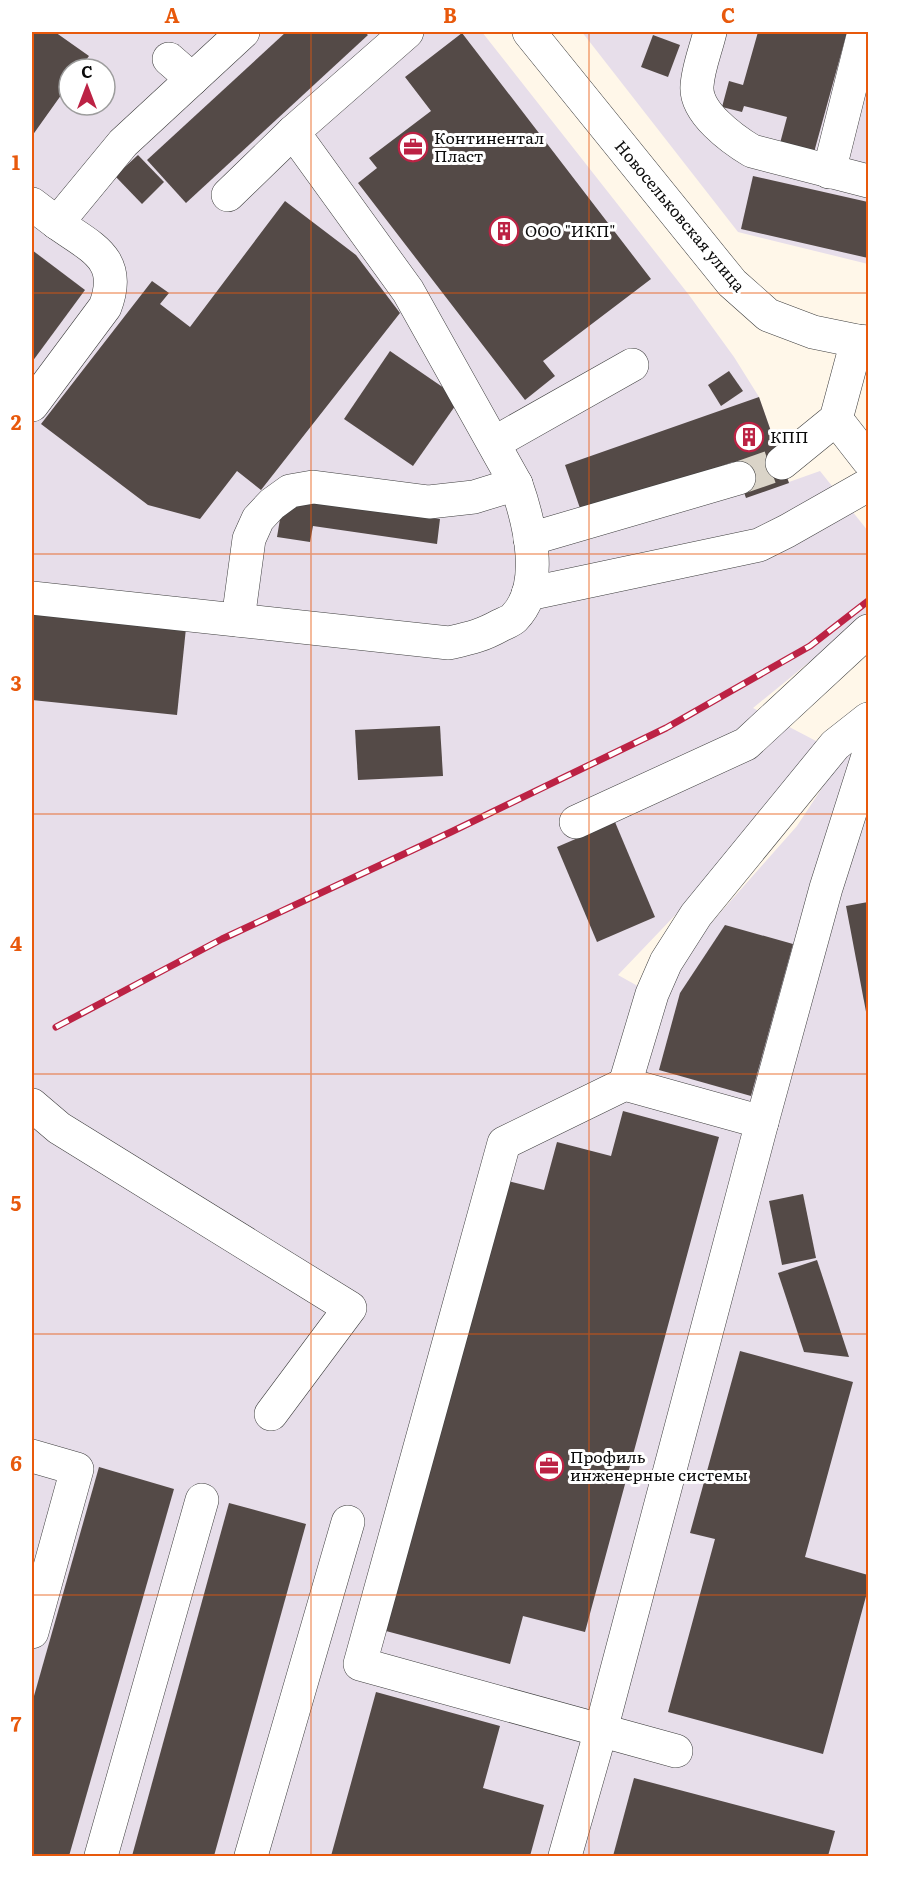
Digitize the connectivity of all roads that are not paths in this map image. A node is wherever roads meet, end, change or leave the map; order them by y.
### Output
1 (243, 32) edge
2 (407, 32) edge
3 (529, 32) edge
4 (710, 32) edge
5 (864, 32) edge
6 (293, 132) junction
7 (829, 172) junction
8 (868, 181) edge
9 (228, 195) dead end
10 (44, 213) edge
11 (863, 342) edge
12 (632, 365) dead end
13 (32, 405) edge
14 (836, 419) junction
15 (494, 443) junction
16 (868, 460) edge
17 (782, 463) tunnel mouth
18 (739, 478) tunnel mouth
19 (516, 484) junction
20 (868, 485) edge
21 (530, 539) junction
22 (528, 594) junction
23 (32, 598) edge
24 (238, 620) junction
25 (868, 631) edge
26 (868, 719) edge
27 (868, 756) edge
28 (576, 822) dead end
29 (625, 1084) junction
30 (32, 1105) edge
31 (762, 1122) junction
32 (272, 1414) dead end
33 (32, 1456) edge
34 (202, 1500) dead end
35 (348, 1522) dead end
36 (32, 1632) edge
37 (601, 1730) junction
38 (676, 1750) dead end
39 (101, 1857) edge
40 (251, 1857) edge
41 (565, 1857) edge

1 - 10 street
2 - 6 street
3 - 11 street, Новосельковская улица
4 - 7 street
5 - 7 street
6 - 9 street
6 - 15 street
7 - 8 street
10 - 13 street
11 - 14 street
12 - 15 street
14 - 16 street
14 - 17 street
15 - 19 street
18 - 21 street
19 - 21 street
19 - 24 street
20 - 22 street
21 - 22 street
22 - 24 street
23 - 24 street
25 - 28 street
26 - 29 street
27 - 31 street
29 - 31 street
29 - 37 street
30 - 32 street
31 - 37 street
33 - 36 street
34 - 39 street
35 - 40 street
37 - 38 street
37 - 41 street

